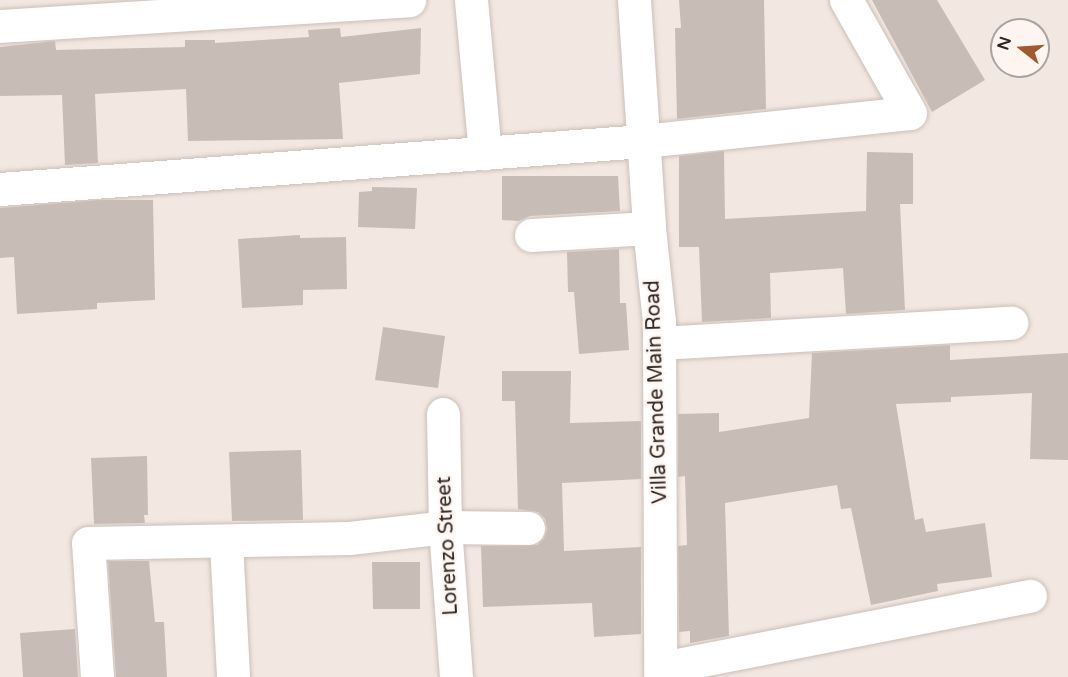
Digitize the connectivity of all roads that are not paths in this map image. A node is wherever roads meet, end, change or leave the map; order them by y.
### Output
1 (409, 0) edge
2 (471, 0) edge
3 (634, 0) edge
4 (846, 0) edge
5 (0, 26) edge
6 (643, 141) junction
7 (485, 153) junction
8 (0, 189) edge
9 (649, 228) junction
10 (531, 235) dead end
11 (1011, 323) dead end
12 (659, 343) junction
13 (444, 414) dead end
14 (445, 527) junction
15 (528, 528) dead end
16 (226, 542) junction
17 (1030, 596) dead end
18 (661, 673) edge
19 (97, 677) edge
20 (233, 677) edge
21 (456, 677) edge

1 - 5 street
2 - 7 street
3 - 6 street, Villa Grande Main Road
4 - 6 street
6 - 7 street
6 - 9 street, Villa Grande Main Road
7 - 8 street
9 - 10 street
9 - 12 street, Villa Grande Main Road
11 - 12 street
12 - 18 street, Villa Grande Main Road
13 - 14 street, Lorenzo Street
14 - 15 street
14 - 16 street
14 - 21 street, Lorenzo Street
16 - 19 street
16 - 20 street
17 - 18 street

